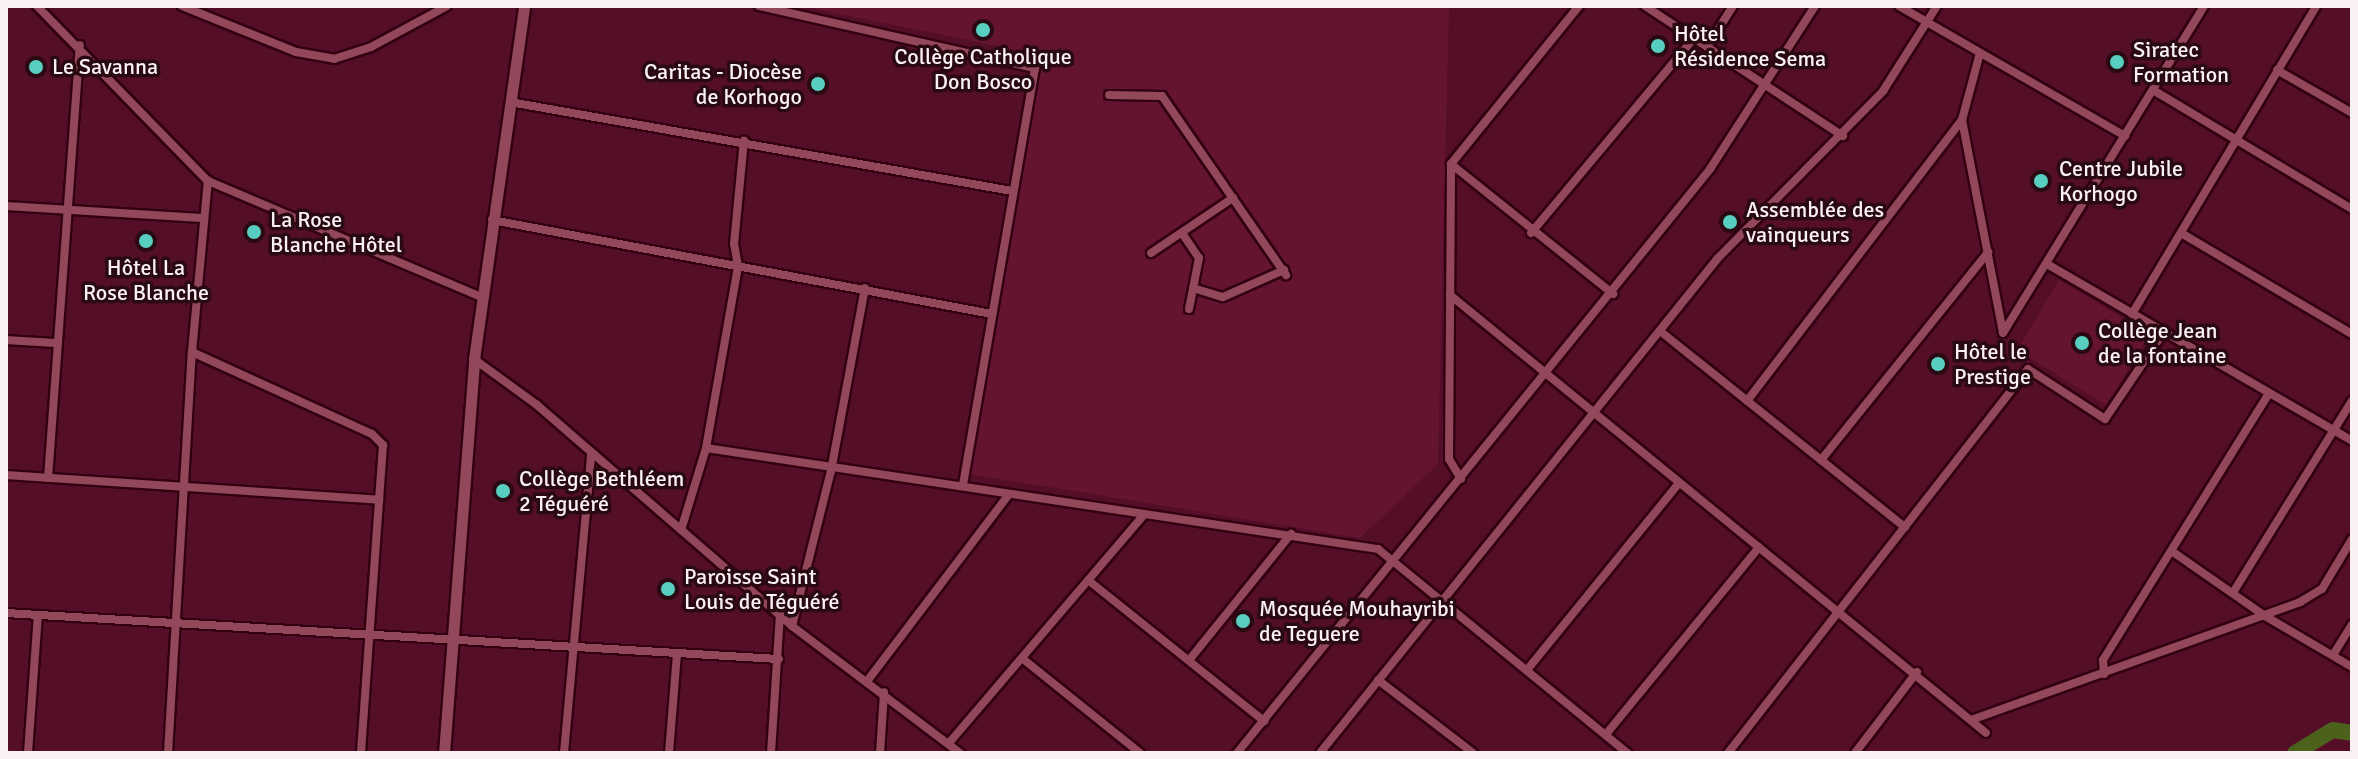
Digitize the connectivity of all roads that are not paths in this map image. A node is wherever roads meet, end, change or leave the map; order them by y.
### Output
1 (37, 6) edge
2 (182, 6) edge
3 (447, 6) edge
4 (524, 6) edge
5 (759, 6) edge
6 (1579, 6) edge
7 (1645, 6) edge
8 (1733, 6) edge
9 (1815, 6) edge
10 (1899, 6) edge
11 (1937, 6) edge
12 (2204, 6) edge
13 (2316, 6) edge
14 (1926, 22) junction
15 (1694, 38) junction
16 (80, 45) junction
17 (1707, 47) junction
18 (1980, 53) junction
19 (2277, 70) junction
20 (1765, 85) junction
21 (2153, 90) junction
22 (1109, 95) dead end
23 (510, 102) junction
24 (2352, 113) edge
25 (1962, 120) junction
26 (1843, 136) junction
27 (2125, 136) junction
28 (744, 140) junction
29 (2236, 140) junction
30 (1451, 164) junction
31 (208, 181) junction
32 (1012, 191) junction
33 (1233, 198) junction
34 (6, 206) edge
35 (2352, 209) edge
36 (64, 210) junction
37 (202, 218) junction
38 (492, 220) junction
39 (1182, 233) junction
40 (1531, 233) junction
41 (2181, 233) junction
42 (1988, 252) junction
43 (1151, 253) dead end
44 (2047, 264) junction
45 (738, 266) junction
46 (865, 288) junction
47 (1193, 288) junction
48 (1613, 294) junction
49 (1450, 295) junction
50 (481, 297) junction
51 (1189, 309) dead end
52 (992, 314) junction
53 (2132, 314) junction
54 (1660, 331) junction
55 (2164, 332) junction
56 (2352, 334) edge
57 (6, 340) edge
58 (55, 343) junction
59 (192, 352) junction
60 (474, 359) junction
61 (1549, 374) junction
62 (2269, 393) junction
63 (1747, 401) junction
64 (2352, 401) edge
65 (1593, 412) junction
66 (2335, 430) junction
67 (2352, 441) edge
68 (706, 448) junction
69 (591, 454) junction
70 (1821, 460) junction
71 (831, 471) junction
72 (6, 475) edge
73 (48, 478) junction
74 (1461, 479) junction
75 (1679, 483) junction
76 (963, 486) junction
77 (187, 487) junction
78 (1009, 494) junction
79 (379, 500) junction
80 (1143, 516) junction
81 (1905, 527) junction
82 (681, 530) junction
83 (1291, 534) junction
84 (2352, 539) edge
85 (1759, 547) junction
86 (2173, 552) junction
87 (1394, 564) junction
88 (1088, 580) junction
89 (2234, 591) junction
90 (1440, 601) junction
91 (1838, 608) junction
92 (6, 613) edge
93 (780, 614) junction
94 (38, 615) junction
95 (2265, 616) junction
96 (177, 624) junction
97 (2352, 624) edge
98 (792, 626) junction
99 (369, 637) junction
100 (451, 642) junction
101 (571, 647) junction
102 (677, 653) junction
103 (2333, 655) junction
104 (779, 659) junction
105 (1023, 659) junction
106 (1190, 659) junction
107 (2352, 667) edge
108 (1527, 670) junction
109 (1917, 672) junction
110 (2104, 674) junction
111 (868, 680) junction
112 (1378, 680) junction
113 (884, 692) junction
114 (1971, 720) junction
115 (1264, 721) junction
116 (1607, 733) junction
117 (1986, 733) dead end
118 (949, 743) junction
119 (28, 753) edge
120 (168, 753) edge
121 (361, 753) edge
122 (444, 753) edge
123 (564, 753) edge
124 (669, 753) edge
125 (771, 753) edge
126 (880, 753) edge
127 (960, 753) edge
128 (1140, 753) edge
129 (1237, 753) edge
130 (1320, 753) edge
131 (1473, 753) edge
132 (1627, 753) edge
133 (1728, 753) edge
134 (1855, 753) edge

1 - 16 street
2 - 3 street
4 - 23 street
5 - 32 street
6 - 30 street
7 - 15 street
8 - 17 street
9 - 20 street
10 - 14 street
11 - 14 street
12 - 21 street
13 - 19 street
14 - 18 street
14 - 26 street
15 - 17 street
15 - 40 street
16 - 31 street
16 - 36 street
17 - 20 street
18 - 25 street
18 - 27 street
19 - 24 street
19 - 29 street
20 - 26 street
20 - 48 street
21 - 27 street
21 - 29 street
22 - 33 street
23 - 28 street
23 - 38 street
25 - 42 street
25 - 63 street
26 - 54 street
27 - 44 street
28 - 32 street
28 - 45 street
29 - 35 street
29 - 41 street
30 - 40 street
30 - 49 street
31 - 37 street
31 - 50 street
32 - 52 street
33 - 39 street
33 - 47 street
34 - 36 street
36 - 37 street
36 - 58 street
37 - 59 street
38 - 45 street
38 - 50 street
39 - 43 street
39 - 47 street
40 - 48 street
41 - 53 street
41 - 56 street
42 - 44 street
42 - 70 street
44 - 53 street
45 - 46 street
45 - 68 street
46 - 52 street
46 - 71 street
47 - 51 street
48 - 61 street
49 - 61 street
49 - 74 street
50 - 60 street
52 - 76 street
53 - 55 street
54 - 63 street
54 - 65 street
55 - 62 street
55 - 81 street
57 - 58 street
58 - 73 street
59 - 77 street
59 - 79 street
60 - 69 street
60 - 100 street
61 - 65 street
61 - 74 street
62 - 66 street
62 - 86 street
63 - 70 street
64 - 66 street
65 - 75 street
65 - 90 street
66 - 67 street
66 - 89 street
68 - 71 street
68 - 82 street
69 - 82 street
69 - 101 street
70 - 81 street
71 - 76 street
71 - 98 street
72 - 73 street
73 - 77 street
74 - 87 street
75 - 85 street
75 - 108 street
76 - 78 street
77 - 79 street
77 - 96 street
78 - 80 street
78 - 111 street
79 - 99 street
80 - 83 street
80 - 88 street
81 - 91 street
82 - 93 street
83 - 87 street
83 - 106 street
84 - 95 street
85 - 91 street
85 - 116 street
86 - 89 street
86 - 110 street
87 - 90 street
87 - 115 street
88 - 105 street
88 - 106 street
89 - 95 street
90 - 108 street
90 - 112 street
91 - 109 street
91 - 133 street
92 - 94 street
93 - 98 street
93 - 104 street
94 - 96 street
94 - 119 street
95 - 103 street
95 - 110 street
96 - 99 street
96 - 120 street
97 - 103 street
98 - 111 street
99 - 100 street
99 - 121 street
100 - 101 street
100 - 122 street
101 - 102 street
101 - 123 street
102 - 104 street
102 - 124 street
103 - 107 street
104 - 125 street
105 - 118 street
105 - 128 street
106 - 115 street
108 - 116 street
109 - 114 street
109 - 134 street
110 - 114 street
111 - 113 street
112 - 130 street
112 - 131 street
113 - 118 street
113 - 126 street
114 - 117 street
115 - 129 street
116 - 132 street
118 - 127 street

